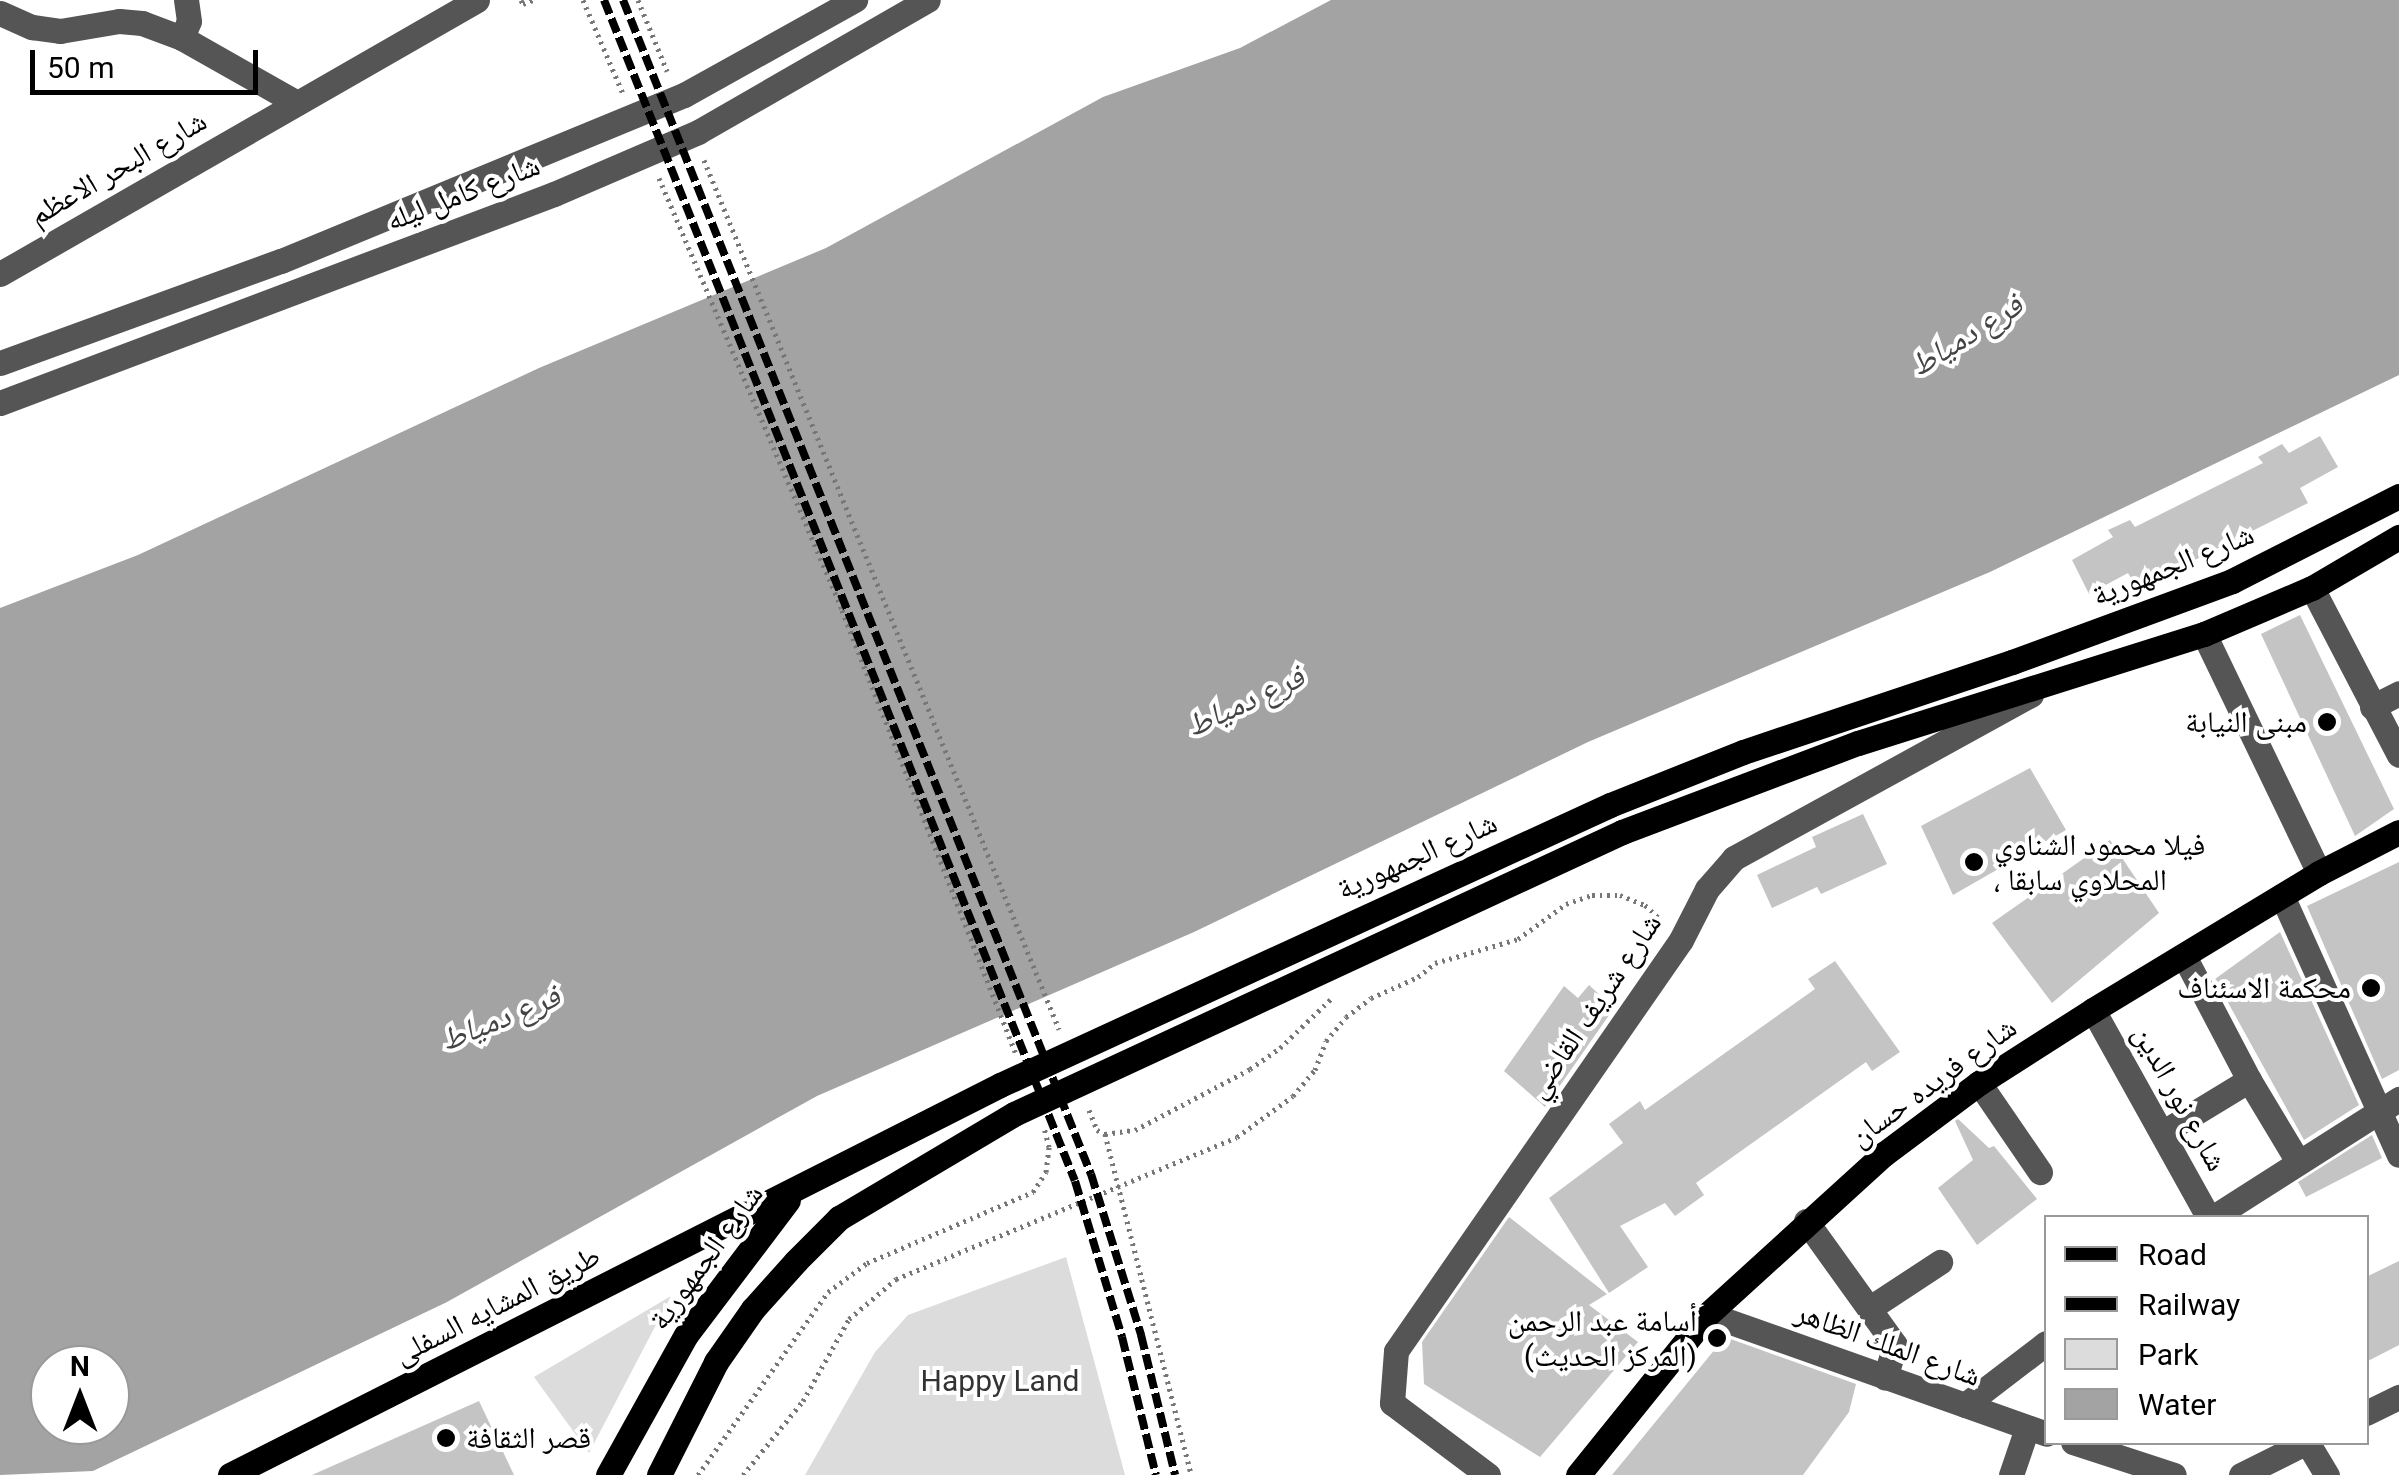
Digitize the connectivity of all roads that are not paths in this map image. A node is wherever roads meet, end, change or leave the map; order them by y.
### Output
1 (186, 0) edge
2 (477, 0) edge
3 (855, 0) edge
4 (928, 0) edge
5 (0, 14) edge
6 (182, 38) junction
7 (296, 103) junction
8 (0, 274) edge
9 (0, 362) edge
10 (0, 403) edge
11 (2399, 496) edge
12 (2399, 537) edge
13 (2312, 588) junction
14 (2204, 634) junction
15 (2058, 681) junction
16 (2399, 693) edge
17 (2372, 707) junction
18 (2399, 755) edge
19 (2399, 832) edge
20 (2319, 873) junction
21 (2282, 896) junction
22 (2184, 956) junction
23 (2093, 1010) junction
24 (2249, 1080) junction
25 (1979, 1083) junction
26 (2390, 1103) edge
27 (2162, 1133) junction
28 (2399, 1155) edge
29 (2297, 1160) junction
30 (2040, 1172) dead end
31 (794, 1192) junction
32 (2208, 1215) edge
33 (2214, 1215) edge
34 (1806, 1222) junction
35 (1940, 1262) dead end
36 (1870, 1308) junction
37 (1708, 1314) junction
38 (2044, 1345) edge
39 (1886, 1377) junction
40 (2399, 1397) edge
41 (1965, 1406) junction
42 (2369, 1412) edge
43 (2037, 1431) edge
44 (2083, 1445) edge
45 (2301, 1445) edge
46 (2309, 1445) edge
47 (660, 1473) edge
48 (230, 1475) edge
49 (608, 1475) edge
50 (1488, 1475) edge
51 (1578, 1475) edge
52 (2011, 1475) edge
53 (2174, 1475) edge
54 (2241, 1475) edge
55 (2327, 1475) edge

1 - 6 street
2 - 7 street, شارع البحر الاعظم
3 - 9 street, شارع كامل ليله
4 - 10 street, شارع كامل ليله
5 - 6 street
6 - 7 street
7 - 8 street, شارع البحر الاعظم
11 - 31 main road, شارع الجمهورية
12 - 13 main road
13 - 14 main road
13 - 17 street
14 - 15 main road
14 - 20 street
15 - 47 main road
15 - 50 street, شارع شريف القاضي
16 - 17 street
17 - 18 street
19 - 20 main road, شارع فريده حسان
20 - 21 main road, شارع فريده حسان
21 - 22 main road, شارع فريده حسان
21 - 26 street
22 - 23 main road, شارع فريده حسان
22 - 24 street
23 - 25 main road, شارع فريده حسان
23 - 27 street, شارع نور الدين
24 - 27 street
24 - 29 street
25 - 30 street
25 - 34 main road, شارع فريده حسان
26 - 28 street
26 - 29 street
27 - 32 street, شارع نور الدين
29 - 33 street
31 - 48 main road, طريق المشايه السفلى
31 - 49 main road, شارع الجمهورية
34 - 36 street
34 - 37 main road, شارع فريده حسان
35 - 36 street
36 - 39 street
37 - 39 street, شارع الملك الظاهر
37 - 51 main road, شارع فريده حسان
38 - 41 street
39 - 41 street, شارع الملك الظاهر
40 - 42 street
41 - 43 street, شارع الملك الظاهر
43 - 52 street
44 - 53 street
45 - 54 street
46 - 55 street

